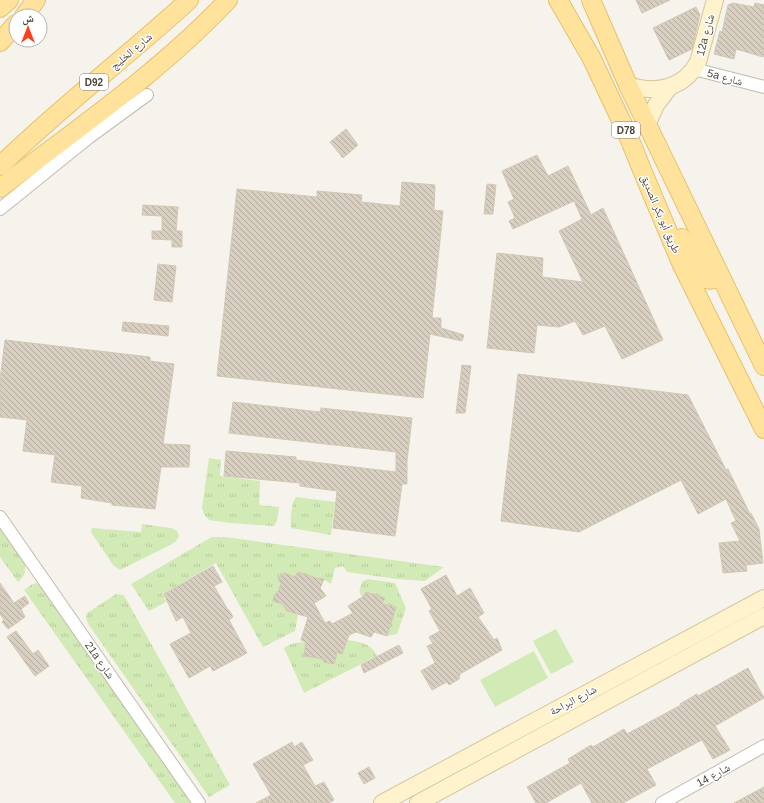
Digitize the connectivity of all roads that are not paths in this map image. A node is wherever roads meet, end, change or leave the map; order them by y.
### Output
1 (9, 0) edge
2 (189, 0) edge
3 (228, 0) edge
4 (558, 0) edge
5 (591, 0) edge
6 (715, 0) edge
7 (0, 8) edge
8 (8, 33) edge
9 (0, 42) edge
10 (694, 69) junction
11 (628, 85) junction
12 (764, 87) edge
13 (669, 88) junction
14 (147, 95) dead end
15 (647, 125) junction
16 (0, 166) edge
17 (649, 187) junction
18 (0, 188) edge
19 (0, 209) edge
20 (719, 274) junction
21 (764, 366) edge
22 (747, 394) junction
23 (764, 416) edge
24 (764, 429) edge
25 (0, 518) edge
26 (764, 598) edge
27 (764, 616) edge
28 (642, 650) dead end
29 (664, 652) junction
30 (764, 746) edge
31 (199, 803) edge
32 (382, 803) edge
33 (418, 803) edge
34 (662, 803) edge

1 - 7 main road
2 - 16 main road, شارع الخليج / D92
3 - 18 main road
4 - 17 main road, طريق أبو بكر الصديق / D78
5 - 11 main road, D78
6 - 10 street, 12a شارع
8 - 9 main road
10 - 12 street, 5a شارع
10 - 13 street, 5a شارع
11 - 13 street, 5a شارع
11 - 15 main road, D78
13 - 15 street, 5a شارع
14 - 19 street
15 - 20 main road, D78
17 - 20 main road
17 - 22 main road, طريق أبو بكر الصديق / D78
20 - 21 main road, D78
22 - 23 main road
22 - 24 main road, طريق أبو بكر الصديق / D78
25 - 31 street, 21a شارع
26 - 29 street, شارع البراحة
27 - 33 street, شارع البراحة
28 - 29 street
29 - 32 street, شارع البراحة
30 - 34 street, شارع 14

